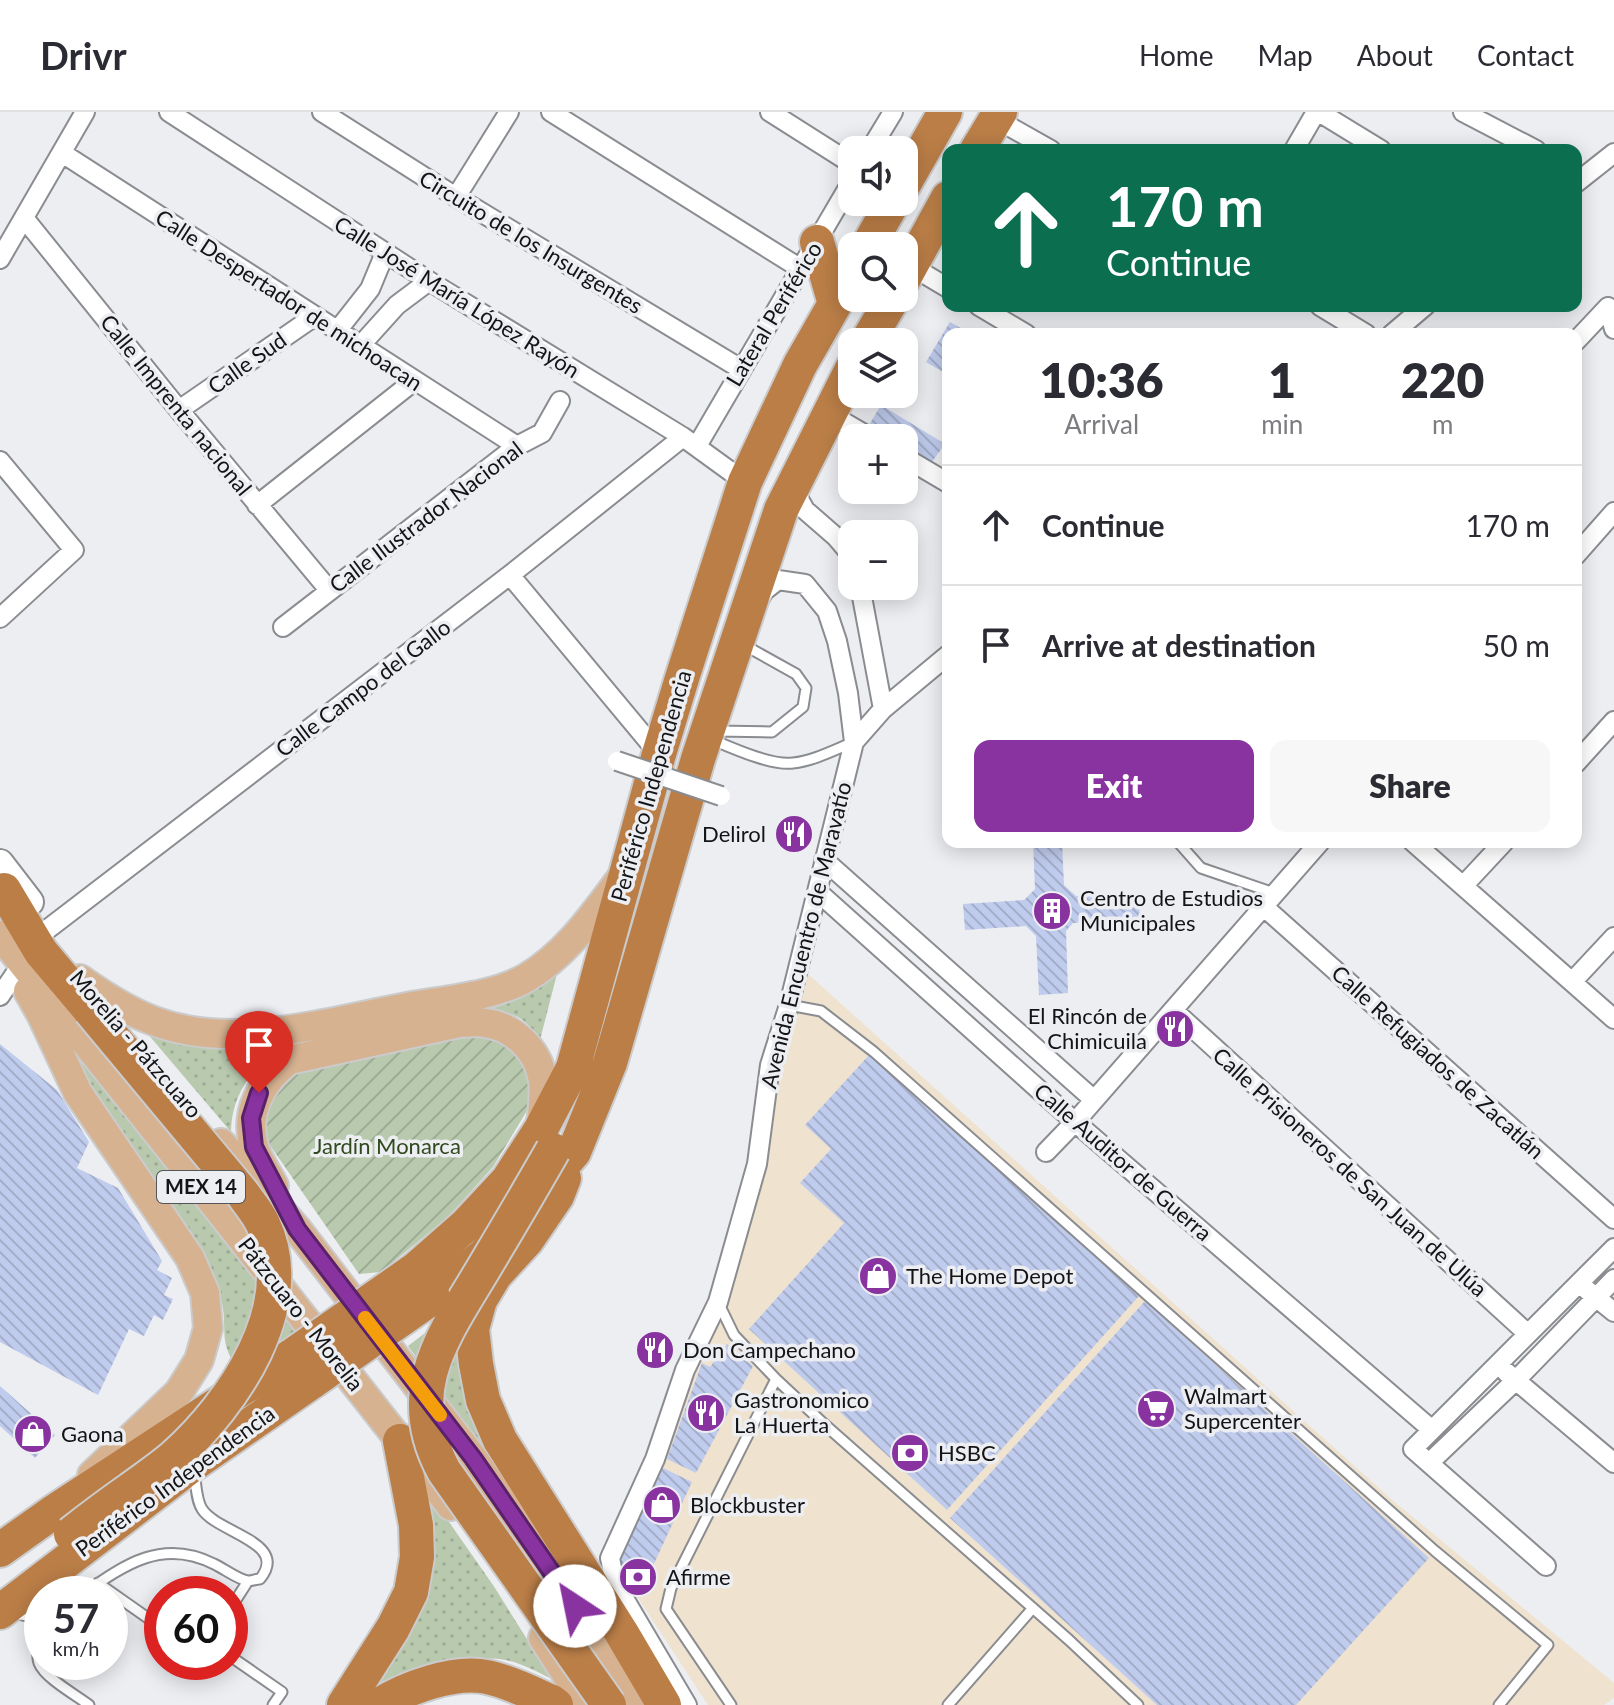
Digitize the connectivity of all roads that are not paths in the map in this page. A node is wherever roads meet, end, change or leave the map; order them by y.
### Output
1 (85, 112) edge
2 (169, 112) edge
3 (322, 112) edge
4 (509, 112) edge
5 (551, 112) edge
6 (770, 112) edge
7 (893, 112) edge
8 (945, 112) edge
9 (1318, 112) edge
10 (1463, 112) edge
11 (998, 115) edge
12 (878, 136) edge
13 (981, 144) edge
14 (1042, 144) edge
15 (1298, 144) edge
16 (1371, 144) edge
17 (1524, 144) edge
18 (62, 153) junction
19 (1614, 153) edge
20 (838, 155) edge
21 (918, 159) edge
22 (1582, 175) edge
23 (456, 197) junction
24 (838, 205) edge
25 (942, 209) edge
26 (24, 218) junction
27 (918, 252) edge
28 (385, 253) junction
29 (809, 256) junction
30 (0, 259) edge
31 (918, 276) edge
32 (429, 281) junction
33 (942, 286) edge
34 (370, 289) junction
35 (838, 299) edge
36 (835, 304) junction
37 (397, 305) junction
38 (989, 312) edge
39 (1330, 312) edge
40 (1418, 312) edge
41 (315, 316) junction
42 (1016, 328) edge
43 (1356, 328) edge
44 (1399, 328) edge
45 (1614, 329) edge
46 (337, 331) junction
47 (1582, 335) edge
48 (360, 346) junction
49 (741, 369) junction
50 (414, 381) junction
51 (838, 398) edge
52 (560, 401) dead end
53 (179, 410) junction
54 (830, 414) junction
55 (847, 424) edge
56 (690, 442) junction
57 (517, 446) junction
58 (0, 461) edge
59 (918, 465) edge
60 (942, 479) edge
61 (745, 482) junction
62 (792, 487) junction
63 (257, 505) junction
64 (1614, 512) edge
65 (838, 539) edge
66 (1582, 548) edge
67 (510, 575) junction
68 (329, 590) junction
69 (863, 600) edge
70 (0, 618) edge
71 (283, 627) dead end
72 (737, 641) junction
73 (942, 660) edge
74 (683, 675) junction
75 (883, 709) junction
76 (1614, 721) edge
77 (706, 734) junction
78 (854, 742) junction
79 (659, 754) junction
80 (1582, 756) edge
81 (617, 761) dead end
82 (721, 796) dead end
83 (1183, 848) edge
84 (1315, 848) edge
85 (1420, 848) edge
86 (1498, 848) edge
87 (824, 860) junction
88 (625, 873) junction
89 (1, 879) edge
90 (1463, 886) junction
91 (818, 892) junction
92 (1268, 900) junction
93 (40, 935) junction
94 (1614, 937) edge
95 (0, 938) edge
96 (17, 971) junction
97 (1572, 982) junction
98 (85, 994) junction
99 (0, 996) edge
100 (789, 1005) junction
101 (1173, 1010) junction
102 (1614, 1019) edge
103 (1093, 1099) junction
104 (1075, 1122) junction
105 (556, 1144) junction
106 (1046, 1152) dead end
107 (1614, 1219) edge
108 (297, 1229) junction
109 (1614, 1248) edge
110 (1614, 1279) edge
111 (1579, 1283) junction
112 (1596, 1298) junction
113 (718, 1302) junction
114 (1614, 1312) edge
115 (1528, 1334) junction
116 (1499, 1365) junction
117 (303, 1368) junction
118 (776, 1379) junction
119 (1515, 1381) junction
120 (1431, 1429) junction
121 (400, 1441) junction
122 (1429, 1463) junction
123 (1614, 1463) edge
124 (192, 1465) junction
125 (61, 1524) junction
126 (0, 1550) edge
127 (1546, 1566) dead end
128 (109, 1576) edge
129 (238, 1576) edge
130 (248, 1581) edge
131 (0, 1584) edge
132 (1033, 1608) junction
133 (0, 1611) edge
134 (24, 1616) edge
135 (248, 1668) edge
136 (55, 1680) edge
137 (89, 1705) edge
138 (273, 1705) edge
139 (344, 1705) edge
140 (379, 1705) edge
141 (556, 1705) edge
142 (586, 1705) edge
143 (609, 1705) edge
144 (642, 1705) edge
145 (664, 1705) edge
146 (687, 1705) edge
147 (731, 1705) edge
148 (948, 1705) edge
149 (1138, 1705) edge
150 (1499, 1705) edge

1 - 18 street
2 - 28 street, Calle José María López Rayón
3 - 23 street, Circuito de los Insurgentes
4 - 23 street
5 - 29 street
6 - 20 street
7 - 12 street
8 - 21 highway
9 - 15 street
9 - 16 street
10 - 17 street
11 - 13 highway
11 - 14 street
18 - 26 street
18 - 41 street, Calle Despertador de michoacan
19 - 22 street
23 - 49 street, Circuito de los Insurgentes
24 - 29 street, Lateral Periférico
25 - 27 highway
26 - 30 street
26 - 53 street, Calle Imprenta nacional
28 - 32 street, Calle José María López Rayón
28 - 34 street
29 - 36 highway
29 - 49 street, Lateral Periférico
31 - 33 street
32 - 37 street
32 - 56 street, Calle José María López Rayón
34 - 37 street
34 - 46 street
35 - 36 highway, Periférico Independencia
36 - 61 highway, Periférico Independencia
37 - 48 street
38 - 42 street
39 - 43 street
40 - 44 street
41 - 46 street, Calle Despertador de michoacan
41 - 53 street, Calle Sud
45 - 47 street
46 - 48 street, Calle Despertador de michoacan
48 - 50 street, Calle Despertador de michoacan
49 - 56 street, Lateral Periférico
50 - 57 street, Calle Despertador de michoacan
50 - 63 street
51 - 54 highway, Periférico Independencia
52 - 57 street, Calle Ilustrador Nacional
53 - 63 street, Calle Imprenta nacional
54 - 55 street
54 - 62 highway, Periférico Independencia
56 - 61 street, Calle José María López Rayón
56 - 67 street, Calle Campo del Gallo
57 - 68 street, Calle Ilustrador Nacional
58 - 70 street
59 - 60 street
61 - 74 highway, Periférico Independencia
62 - 65 street
62 - 72 highway, Periférico Independencia
63 - 68 street, Calle Imprenta nacional
64 - 66 street
67 - 79 street
67 - 93 street, Calle Campo del Gallo
68 - 71 street, Calle Ilustrador Nacional
69 - 75 street
72 - 77 highway, Periférico Independencia
72 - 77 lane
72 - 78 street
73 - 75 street
74 - 79 highway, Periférico Independencia
74 - 105 highway
75 - 78 street
76 - 80 street
77 - 78 lane
77 - 105 highway, Periférico Independencia
78 - 87 street, Avenida Encuentro de Maravatío
79 - 88 highway, Periférico Independencia
81 - 82 street, bridge
83 - 92 lane
84 - 92 street
85 - 90 street
86 - 90 street
87 - 91 street, Avenida Encuentro de Maravatío
87 - 103 street, Calle Auditor de Guerra
88 - 98 main road
88 - 105 highway, Periférico Independencia
89 - 93 main road, Morelia - Pátzcuaro
89 - 98 highway
90 - 97 street
91 - 100 street, Avenida Encuentro de Maravatío
91 - 104 street, Calle Auditor de Guerra
92 - 101 street
92 - 107 street, Calle Refugiados de Zacatlán
93 - 98 main road, Morelia - Pátzcuaro / MEX 14
94 - 97 street
95 - 96 main road
95 - 121 main road, Pátzcuaro - Morelia / MEX 14
96 - 99 street
96 - 125 main road
97 - 102 street
98 - 108 main road, Morelia - Pátzcuaro / MEX 14
98 - 125 highway, bridge
100 - 113 street, Avenida Encuentro de Maravatío
100 - 150 lane
101 - 103 street
101 - 115 street, Calle Prisioneros de San Juan de Ulúa
103 - 104 street
104 - 106 street
104 - 120 street, Calle Auditor de Guerra
105 - 108 main road
105 - 117 highway, Periférico Independencia, bridge
105 - 143 highway, bridge
105 - 145 highway
108 - 144 main road, Morelia - Pátzcuaro / MEX 14
109 - 111 street
110 - 112 street
111 - 112 street
111 - 115 street
112 - 114 street
112 - 119 street
113 - 118 lane
113 - 146 street, Avenida Encuentro de Maravatío
115 - 116 street
116 - 119 street
116 - 120 street
117 - 124 highway, Periférico Independencia
117 - 125 highway, Periférico Independencia
118 - 132 lane
118 - 147 lane
119 - 122 street
119 - 123 street
120 - 122 street
121 - 139 highway
121 - 142 main road, Pátzcuaro - Morelia / MEX 14
122 - 127 street
124 - 130 lane
124 - 133 highway, Periférico Independencia
125 - 126 highway, Periférico Independencia
125 - 131 highway
128 - 129 lane
132 - 148 lane
132 - 149 lane
133 - 134 lane
135 - 138 lane
136 - 137 lane
140 - 141 highway

